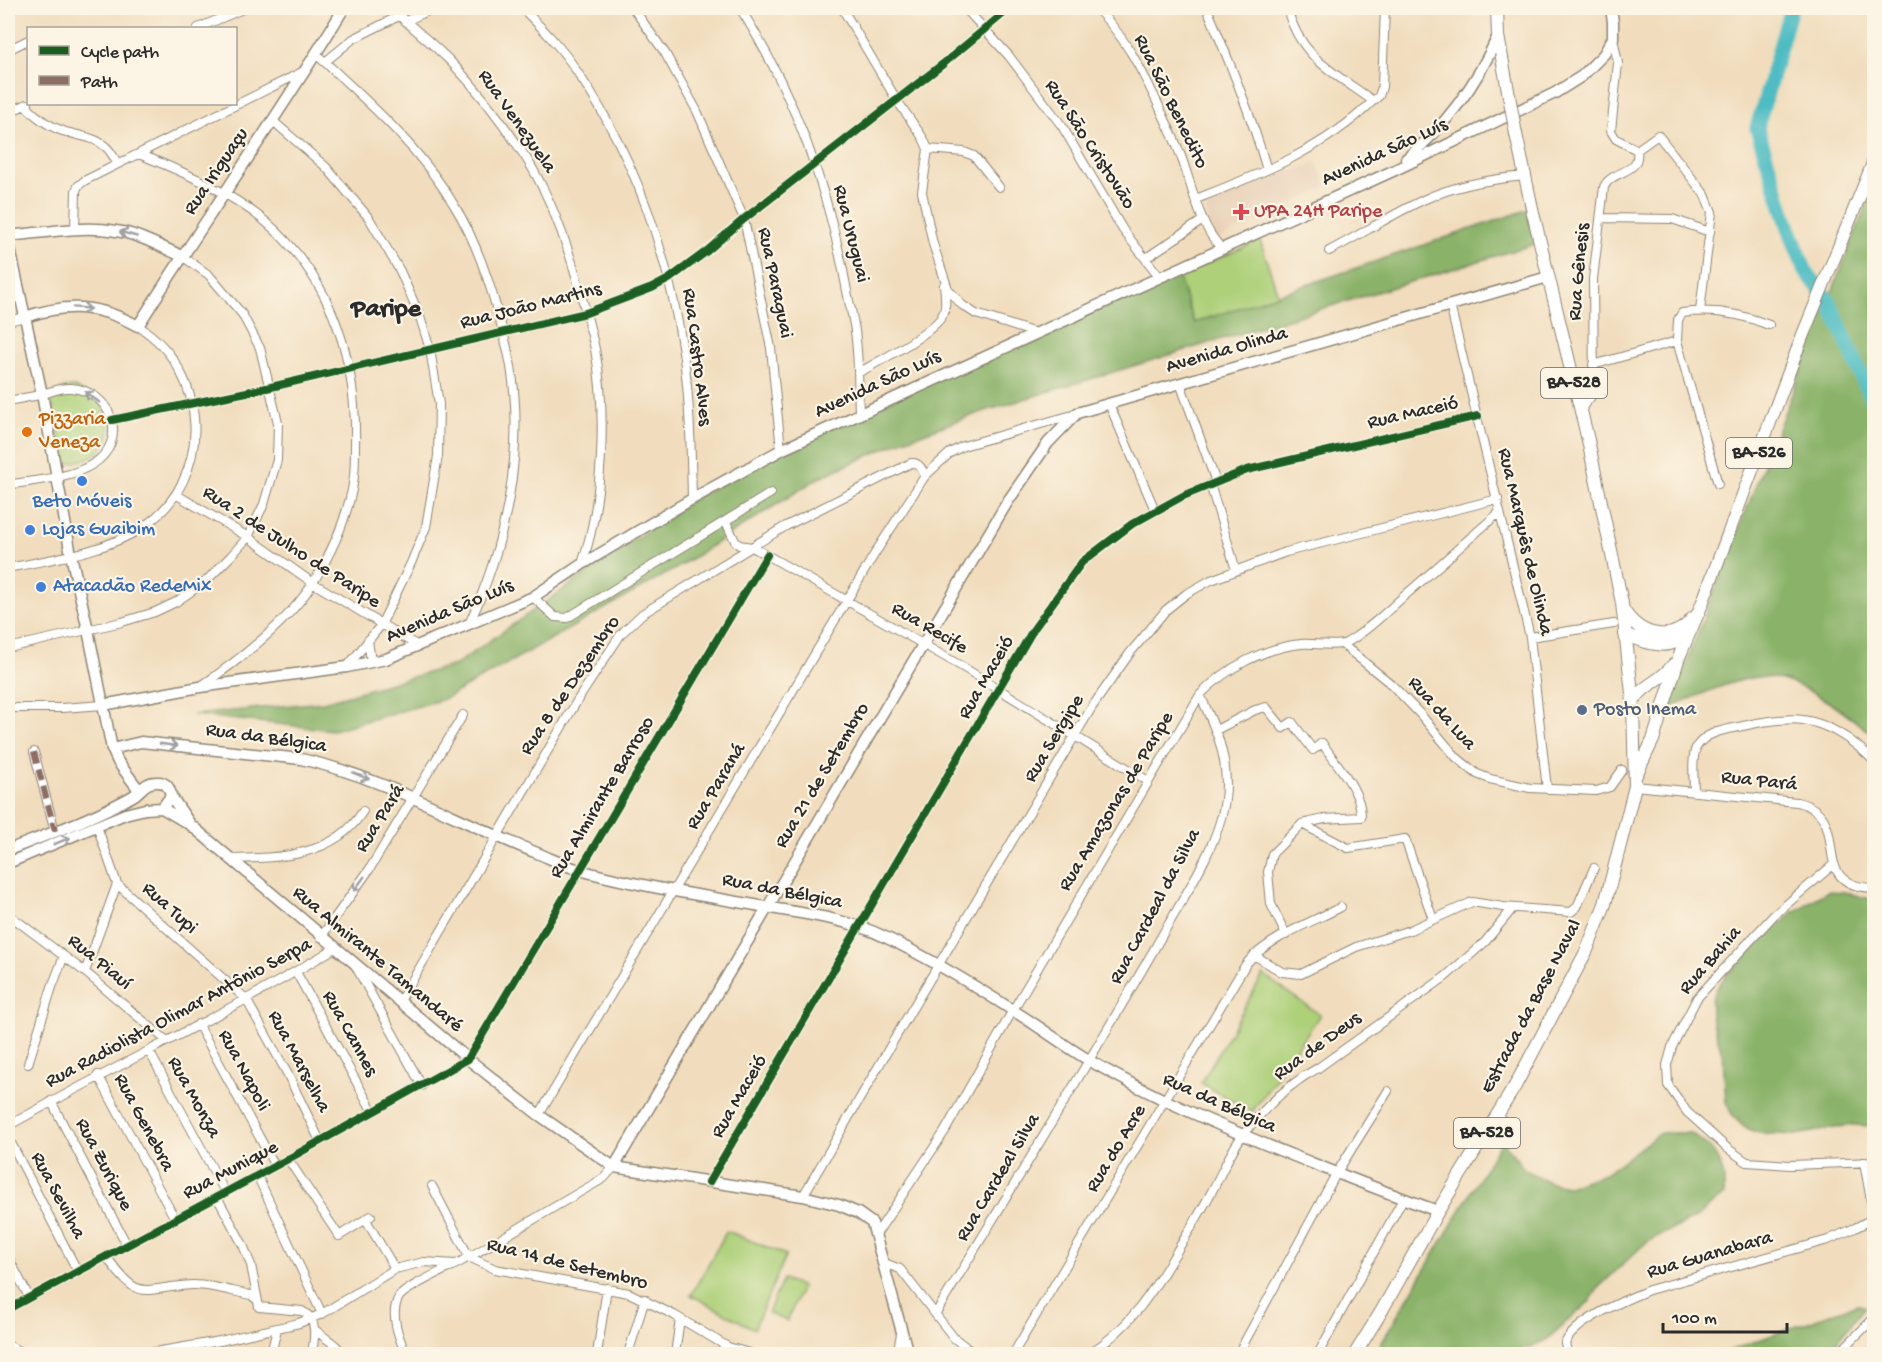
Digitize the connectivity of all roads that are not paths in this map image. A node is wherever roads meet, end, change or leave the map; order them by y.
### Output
1 (245, 8) edge
2 (344, 8) edge
3 (390, 8) edge
4 (434, 8) edge
5 (522, 8) edge
6 (633, 8) edge
7 (740, 8) edge
8 (842, 8) edge
9 (965, 8) edge
10 (1010, 8) edge
11 (1096, 8) edge
12 (1208, 8) edge
13 (1287, 8) edge
14 (1385, 8) edge
15 (1497, 8) edge
16 (1611, 8) edge
17 (399, 16) junction
18 (406, 21) junction
19 (200, 27) edge
20 (986, 29) junction
21 (1498, 36) junction
22 (1613, 38) junction
23 (27, 41) edge
24 (8, 51) edge
25 (316, 54) junction
26 (325, 62) junction
27 (305, 70) junction
28 (896, 99) junction
29 (1373, 101) junction
30 (27, 104) edge
31 (237, 104) edge
32 (29, 105) edge
33 (236, 105) edge
34 (8, 112) edge
35 (273, 122) junction
36 (928, 149) junction
37 (1637, 150) junction
38 (139, 154) junction
39 (1875, 161) edge
40 (117, 163) junction
41 (814, 165) junction
42 (1395, 170) junction
43 (1267, 171) junction
44 (1526, 176) junction
45 (999, 187) dead end
46 (225, 194) junction
47 (1196, 199) junction
48 (1601, 218) junction
49 (744, 219) junction
50 (1203, 220) junction
51 (75, 230) junction
52 (1710, 232) junction
53 (8, 238) edge
54 (1221, 248) junction
55 (1329, 251) dead end
56 (182, 256) junction
57 (1146, 258) junction
58 (1159, 276) junction
59 (1548, 277) junction
60 (669, 279) junction
61 (944, 282) junction
62 (1450, 305) junction
63 (1700, 311) junction
64 (586, 313) junction
65 (25, 317) junction
66 (8, 321) edge
67 (1769, 325) dead end
68 (138, 326) junction
69 (503, 332) junction
70 (1036, 333) junction
71 (1677, 341) junction
72 (430, 349) junction
73 (1593, 365) junction
74 (350, 369) junction
75 (858, 373) junction
76 (1180, 383) junction
77 (271, 387) junction
78 (42, 394) junction
79 (8, 401) edge
80 (192, 403) junction
81 (1108, 404) junction
82 (1580, 409) junction
83 (859, 413) junction
84 (1077, 413) junction
85 (1478, 416) junction
86 (112, 420) junction
87 (781, 450) junction
88 (57, 476) junction
89 (925, 476) junction
90 (1213, 483) junction
91 (1718, 484) dead end
92 (8, 485) edge
93 (771, 494) dead end
94 (177, 495) junction
95 (692, 499) junction
96 (1498, 499) junction
97 (1155, 510) junction
98 (1500, 512) junction
99 (726, 522) junction
100 (248, 537) junction
101 (752, 547) junction
102 (71, 555) junction
103 (767, 555) junction
104 (581, 564) junction
105 (8, 568) edge
106 (1236, 570) junction
107 (313, 583) junction
108 (533, 597) junction
109 (848, 601) junction
110 (1702, 604) junction
111 (1623, 609) junction
112 (1695, 621) junction
113 (469, 624) junction
114 (1614, 624) junction
115 (381, 625) junction
116 (88, 630) junction
117 (1626, 634) junction
118 (1530, 637) junction
119 (368, 640) junction
120 (923, 644) junction
121 (1343, 645) junction
122 (418, 646) junction
123 (8, 648) edge
124 (1679, 657) junction
125 (371, 662) junction
126 (230, 666) junction
127 (347, 667) junction
128 (229, 682) junction
129 (200, 687) junction
130 (999, 690) junction
131 (1200, 695) junction
132 (1633, 702) junction
133 (103, 705) junction
134 (8, 708) edge
135 (463, 715) dead end
136 (1216, 730) junction
137 (1075, 737) junction
138 (112, 749) junction
139 (34, 752) dead end
140 (1875, 761) edge
141 (1622, 770) dead end
142 (1148, 781) junction
143 (1635, 781) junction
144 (1547, 789) junction
145 (139, 790) junction
146 (1694, 792) junction
147 (171, 796) junction
148 (413, 799) junction
149 (162, 808) junction
150 (363, 811) dead end
151 (1302, 824) junction
152 (97, 826) junction
153 (192, 826) junction
154 (55, 831) junction
155 (495, 837) junction
156 (8, 850) edge
157 (228, 859) junction
158 (8, 863) edge
159 (1833, 865) junction
160 (1594, 868) dead end
161 (579, 870) junction
162 (117, 885) junction
163 (1875, 888) edge
164 (675, 890) junction
165 (766, 907) junction
166 (1341, 907) dead end
167 (1513, 908) junction
168 (8, 914) edge
169 (1433, 919) junction
170 (860, 927) junction
171 (1286, 935) junction
172 (321, 937) junction
173 (335, 948) junction
174 (1254, 954) junction
175 (64, 956) junction
176 (355, 965) junction
177 (938, 965) junction
178 (85, 972) junction
179 (296, 972) junction
180 (246, 999) junction
181 (400, 1001) junction
182 (1013, 1010) junction
183 (198, 1024) junction
184 (168, 1041) junction
185 (149, 1051) junction
186 (468, 1059) junction
187 (1090, 1060) junction
188 (28, 1064) dead end
189 (98, 1075) junction
190 (422, 1086) junction
191 (1388, 1091) dead end
192 (1165, 1100) junction
193 (51, 1101) junction
194 (373, 1112) junction
195 (539, 1115) junction
196 (8, 1126) edge
197 (1242, 1136) junction
198 (8, 1137) edge
199 (320, 1141) junction
200 (288, 1159) junction
201 (1864, 1162) junction
202 (1875, 1162) edge
203 (275, 1166) junction
204 (614, 1167) junction
205 (1336, 1174) junction
206 (257, 1175) junction
207 (709, 1182) junction
208 (432, 1186) dead end
209 (221, 1194) junction
210 (803, 1196) junction
211 (1403, 1199) junction
212 (1438, 1211) junction
213 (1875, 1217) edge
214 (175, 1219) junction
215 (875, 1236) junction
216 (127, 1245) junction
217 (106, 1256) junction
218 (8, 1257) edge
219 (469, 1257) junction
220 (884, 1263) junction
221 (456, 1264) junction
222 (395, 1269) junction
223 (77, 1270) junction
224 (607, 1288) junction
225 (28, 1296) junction
226 (256, 1299) junction
227 (645, 1299) junction
228 (8, 1309) edge
229 (936, 1313) junction
230 (322, 1314) junction
231 (1875, 1318) edge
232 (311, 1319) junction
233 (680, 1319) junction
234 (277, 1329) junction
235 (315, 1330) junction
236 (901, 1334) junction
237 (8, 1345) edge
238 (727, 1351) edge
239 (24, 1354) edge
240 (143, 1354) edge
241 (271, 1354) edge
242 (312, 1354) edge
243 (344, 1354) edge
244 (406, 1354) edge
245 (597, 1354) edge
246 (628, 1354) edge
247 (675, 1354) edge
248 (753, 1354) edge
249 (897, 1354) edge
250 (908, 1354) edge
251 (975, 1354) edge
252 (1012, 1354) edge
253 (1088, 1354) edge
254 (1238, 1354) edge
255 (1318, 1354) edge
256 (1355, 1354) edge
257 (1568, 1354) edge
258 (1838, 1354) edge

1 - 19 street
2 - 25 main road, Rua Iriguaçu
3 - 17 street, Rua Venezuela
4 - 18 street
5 - 60 street, Rua Castro Alves
6 - 49 street, Rua Paraguai
7 - 41 street, Rua Uruguai
8 - 28 street
9 - 20 street, Rua São Cristovão
10 - 20 street, Rua João Martins
11 - 47 street, Rua São Benedito
12 - 43 street
13 - 29 street
14 - 29 street
15 - 21 main road, BA-528
16 - 22 main road
17 - 18 street, Rua Venezuela
17 - 26 street
18 - 64 street, Rua Venezuela
20 - 28 street, Rua João Martins
20 - 57 street, Rua São Cristovão
21 - 42 main road
21 - 44 main road, BA-528, bridge
22 - 37 street
22 - 42 main road, Avenida São Luís
23 - 24 street
25 - 26 street
25 - 27 main road, Rua Iriguaçu
26 - 69 street
27 - 31 street
27 - 35 main road, Rua Iriguaçu
28 - 36 street
28 - 41 street, Rua João Martins
29 - 43 street
30 - 34 street
32 - 40 street
33 - 38 street
35 - 46 main road, Rua Iriguaçu
35 - 72 street
36 - 45 street
36 - 61 street
37 - 48 street, Rua Gênesis
37 - 52 street
38 - 40 street
38 - 46 street
39 - 110 main road, BA-526
40 - 51 street
41 - 49 street, Rua João Martins
41 - 75 street, Rua Uruguai
42 - 54 main road, Avenida São Luís
43 - 47 street
44 - 55 street
44 - 59 main road, BA-528
46 - 56 main road, Rua Iriguaçu
46 - 74 street
47 - 50 street, Rua São Benedito
48 - 52 street
48 - 73 street, Rua Gênesis
49 - 60 street, Rua João Martins
49 - 87 street, Rua Paraguai
50 - 54 street, Rua São Benedito
50 - 57 street
51 - 53 main road
56 -> 51 main road
52 - 63 street
53 - 65 main road
54 - 58 main road, Avenida São Luís
56 - 68 main road, Rua Iriguaçu
56 - 77 street
57 - 58 street, Rua São Cristovão
58 - 70 main road, Avenida São Luís
59 - 62 main road, Avenida Olinda
59 - 82 main road, BA-528
60 - 64 street, Rua João Martins
60 - 95 street, Rua Castro Alves
61 - 70 street
61 - 75 street
62 - 76 main road, Avenida Olinda
62 - 85 street, Rua Marquês de Olinda
63 - 67 street
63 - 71 street
64 - 69 street, Rua João Martins
64 - 104 street, Rua Venezuela
65 - 66 street
65 -> 68 main road
65 - 78 main road
68 - 80 street
69 - 72 street, Rua João Martins
69 - 113 street
70 - 83 main road, Avenida São Luís
71 - 73 street
71 - 91 street
72 - 74 street, Rua João Martins
72 - 115 street
73 - 82 street, Rua Gênesis
74 - 77 street, Rua João Martins
74 - 107 street
75 - 83 street, Rua Uruguai
76 - 81 main road, Avenida Olinda
76 - 90 street
77 - 80 street, Rua João Martins
77 - 100 street
78 - 79 street
86 -> 78 street
78 - 88 main road
80 - 86 street, Rua João Martins
80 - 94 street
81 - 84 main road, Avenida Olinda
81 - 97 street
82 - 111 main road, BA-528
83 - 87 main road, Avenida São Luís
84 - 89 street, Avenida Olinda
84 - 120 main road, Rua 21 de Setembro
85 - 90 street, Rua Maceió
85 - 96 street, Rua Marquês de Olinda
86 - 88 street
87 - 95 main road, Avenida São Luís
88 - 92 street
88 - 102 main road
89 - 101 street, Rua 8 de Dezembro
89 - 109 street, Rua Paraná
90 - 97 street, Rua Maceió
90 - 106 street
93 - 99 street
94 - 100 street, Rua 2 de Julho de Paripe
94 - 102 street
95 - 104 main road, Avenida São Luís
96 - 98 street, Rua Marquês de Olinda
96 - 106 street, Rua Sergipe
97 - 130 street, Rua Maceió
98 - 118 street, Rua Marquês de Olinda
98 - 121 street
99 - 101 street, Rua Recife
99 - 108 street
100 - 107 street, Rua 2 de Julho de Paripe
100 - 116 street
101 - 103 street, Rua Recife
101 - 155 street, Rua 8 de Dezembro
102 - 105 street
102 - 116 main road
103 - 109 street, Rua Recife
103 - 161 street, Rua Almirante Barroso
104 - 108 main road, Avenida São Luís
106 - 137 street, Rua Sergipe
107 - 115 street, Rua 2 de Julho de Paripe
107 - 126 street
108 - 113 main road, Avenida São Luís
109 - 120 street, Rua Recife
109 - 164 street, Rua Paraná
110 - 111 main road
110 - 112 main road, BA-526
111 - 114 street
111 - 117 main road, BA-528
112 - 117 main road
112 - 124 main road, BA-526
113 - 122 main road, Avenida São Luís
114 - 117 street
114 - 118 street
115 - 119 street
115 - 122 street, Rua 2 de Julho de Paripe
116 - 123 street
116 - 133 main road
117 - 132 main road, BA-528
118 - 144 street, Rua Marquês de Olinda
119 - 125 street
119 - 127 street
120 - 130 street, Rua Recife
120 - 165 main road, Rua 21 de Setembro
121 - 131 street, Rua Amazonas de Paripe
121 - 144 street, Rua da Lua
122 - 125 main road, Avenida São Luís
124 - 132 main road, BA-526
124 - 143 main road, BA-526
125 - 127 main road, Avenida São Luís
126 - 128 street
126 - 129 street
127 - 128 main road, Avenida São Luís
128 - 129 main road, Avenida São Luís
129 - 133 main road, Avenida São Luís
130 - 137 street, Rua Recife
130 - 170 street, Rua Maceió
131 - 136 street, Rua Cardeal da Silva
131 - 142 street, Rua Amazonas de Paripe
132 - 143 main road, BA-528
133 - 134 street
133 - 138 main road
135 - 148 street, Rua Pará
136 - 151 street
136 - 187 street, Rua Cardeal da Silva
137 - 142 street, Rua Recife
137 - 177 street, Rua Sergipe
138 - 145 main road
138 -> 148 main road, Rua da Bélgica
139 - 154 street
140 - 146 street, Rua Pará
141 - 144 street, Rua da Lua
142 - 182 street, Rua Amazonas de Paripe
143 - 146 street, Rua Pará
143 - 212 main road, Estrada da Base Naval / BA-528
145 - 147 main road
145 - 154 main road
146 - 159 street, Rua Pará
147 - 149 main road
147 - 153 main road, Rua Almirante Tamandaré
148 - 155 main road, Rua da Bélgica
148 -> 172 street, Rua Pará
149 - 152 main road
149 - 153 main road, Rua Almirante Tamandaré
150 - 157 street
151 - 169 street
151 - 171 street
158 -> 152 main road
152 - 162 street, Rua Tupi
153 - 157 main road, Rua Almirante Tamandaré
154 - 156 main road
155 - 161 main road, Rua da Bélgica
155 - 181 street, Rua 8 de Dezembro
157 - 172 main road, Rua Almirante Tamandaré
159 - 163 street
159 - 201 street, Rua Bahia
160 - 167 street
161 - 164 main road, Rua da Bélgica
161 - 186 street, Rua Almirante Barroso
162 - 178 street
162 - 180 street, Rua Tupi
164 - 165 main road, Rua da Bélgica
164 - 195 street, Rua Paraná
165 - 170 main road, Rua da Bélgica
165 - 204 main road, Rua 21 de Setembro
166 - 171 street, Rua do Acre
167 - 169 street
167 - 197 street, Rua de Deus
168 - 175 street, Rua Piauí
169 - 174 street
170 - 177 main road, Rua da Bélgica
170 - 207 street, Rua Maceió
171 - 174 street, Rua do Acre
172 - 173 main road, Rua Almirante Tamandaré
173 - 176 main road, Rua Almirante Tamandaré
173 - 179 street, Rua Radiolista Olimar Antônio Serpa
174 - 192 street, Rua do Acre
175 - 178 street, Rua Piauí
175 - 188 street
176 - 181 main road, Rua Almirante Tamandaré
176 - 190 street
177 - 182 main road, Rua da Bélgica
177 - 210 street, Rua Sergipe
178 - 184 street, Rua Piauí
179 - 180 street, Rua Radiolista Olimar Antônio Serpa
179 - 194 street, Rua Cannes
180 - 183 street, Rua Radiolista Olimar Antônio Serpa
180 - 199 street, Rua Marselha
181 - 186 main road, Rua Almirante Tamandaré
182 - 187 main road, Rua da Bélgica
182 - 215 street, Rua Amazonas de Paripe
183 - 184 street, Rua Radiolista Olimar Antônio Serpa
183 - 203 street, Rua Napoli
184 - 185 street, Rua Radiolista Olimar Antônio Serpa
185 - 189 street, Rua Radiolista Olimar Antônio Serpa
185 - 209 street, Rua Monza
186 - 190 street, Rua Munique
186 - 195 main road, Rua Almirante Tamandaré
187 - 192 main road, Rua da Bélgica
187 - 229 street, Rua Cardeal Silva
189 - 193 street, Rua Radiolista Olimar Antônio Serpa
189 - 214 street, Rua Genebra
190 - 194 street, Rua Munique
191 - 205 street
192 - 197 main road, Rua da Bélgica
192 - 252 street, Rua do Acre
193 - 196 street, Rua Radiolista Olimar Antônio Serpa
193 - 216 street, Rua Zurique
194 - 199 street, Rua Munique
195 - 204 main road, Rua Almirante Tamandaré
197 - 205 main road, Rua da Bélgica
197 - 253 street, Rua de Deus
198 - 223 street, Rua Sevilha
199 - 200 street, Rua Munique
200 - 203 street, Rua Munique
200 - 222 street
201 - 202 street, Rua Bahia
201 - 213 street, Rua Guanabara
203 - 206 street, Rua Munique
204 - 207 main road, Rua Almirante Tamandaré
204 - 219 street
205 - 211 main road, Rua da Bélgica
205 - 254 street
206 - 209 street, Rua Munique
206 - 230 street
207 - 210 main road, Rua Almirante Tamandaré
208 - 219 street
209 - 214 street, Rua Munique
209 - 226 street, Rua Monza
210 - 215 main road, Rua Almirante Tamandaré
211 - 212 main road, Rua da Bélgica
211 - 255 street
212 - 256 main road, Estrada da Base Naval / BA-528
213 - 257 street, Rua Guanabara
214 - 216 street, Rua Munique
215 - 220 main road, Rua Almirante Tamandaré
216 - 217 street, Rua Munique
217 - 223 street, Rua Munique
217 - 226 street
218 - 225 street
219 - 221 street
219 - 224 street, Rua 14 de Setembro
220 - 229 street
220 - 236 main road, Rua Almirante Tamandaré
221 - 222 street
221 - 244 street
222 - 230 street
223 - 225 street, Rua Munique
224 - 227 street, Rua 14 de Setembro
224 - 245 street
225 - 228 street, Rua Munique
226 - 232 street
227 - 233 street, Rua 14 de Setembro
227 - 246 street
229 - 251 street
230 - 232 street
231 - 258 street
232 - 234 street
232 - 235 street
233 - 238 street, Rua 14 de Setembro
233 - 247 street
234 - 240 street
234 - 241 street
235 - 242 street
235 - 243 street
236 - 249 street, Rua Almirante Tamandaré
236 - 250 main road, Rua Almirante Tamandaré
237 - 239 street
238 - 248 street, Rua 14 de Setembro

